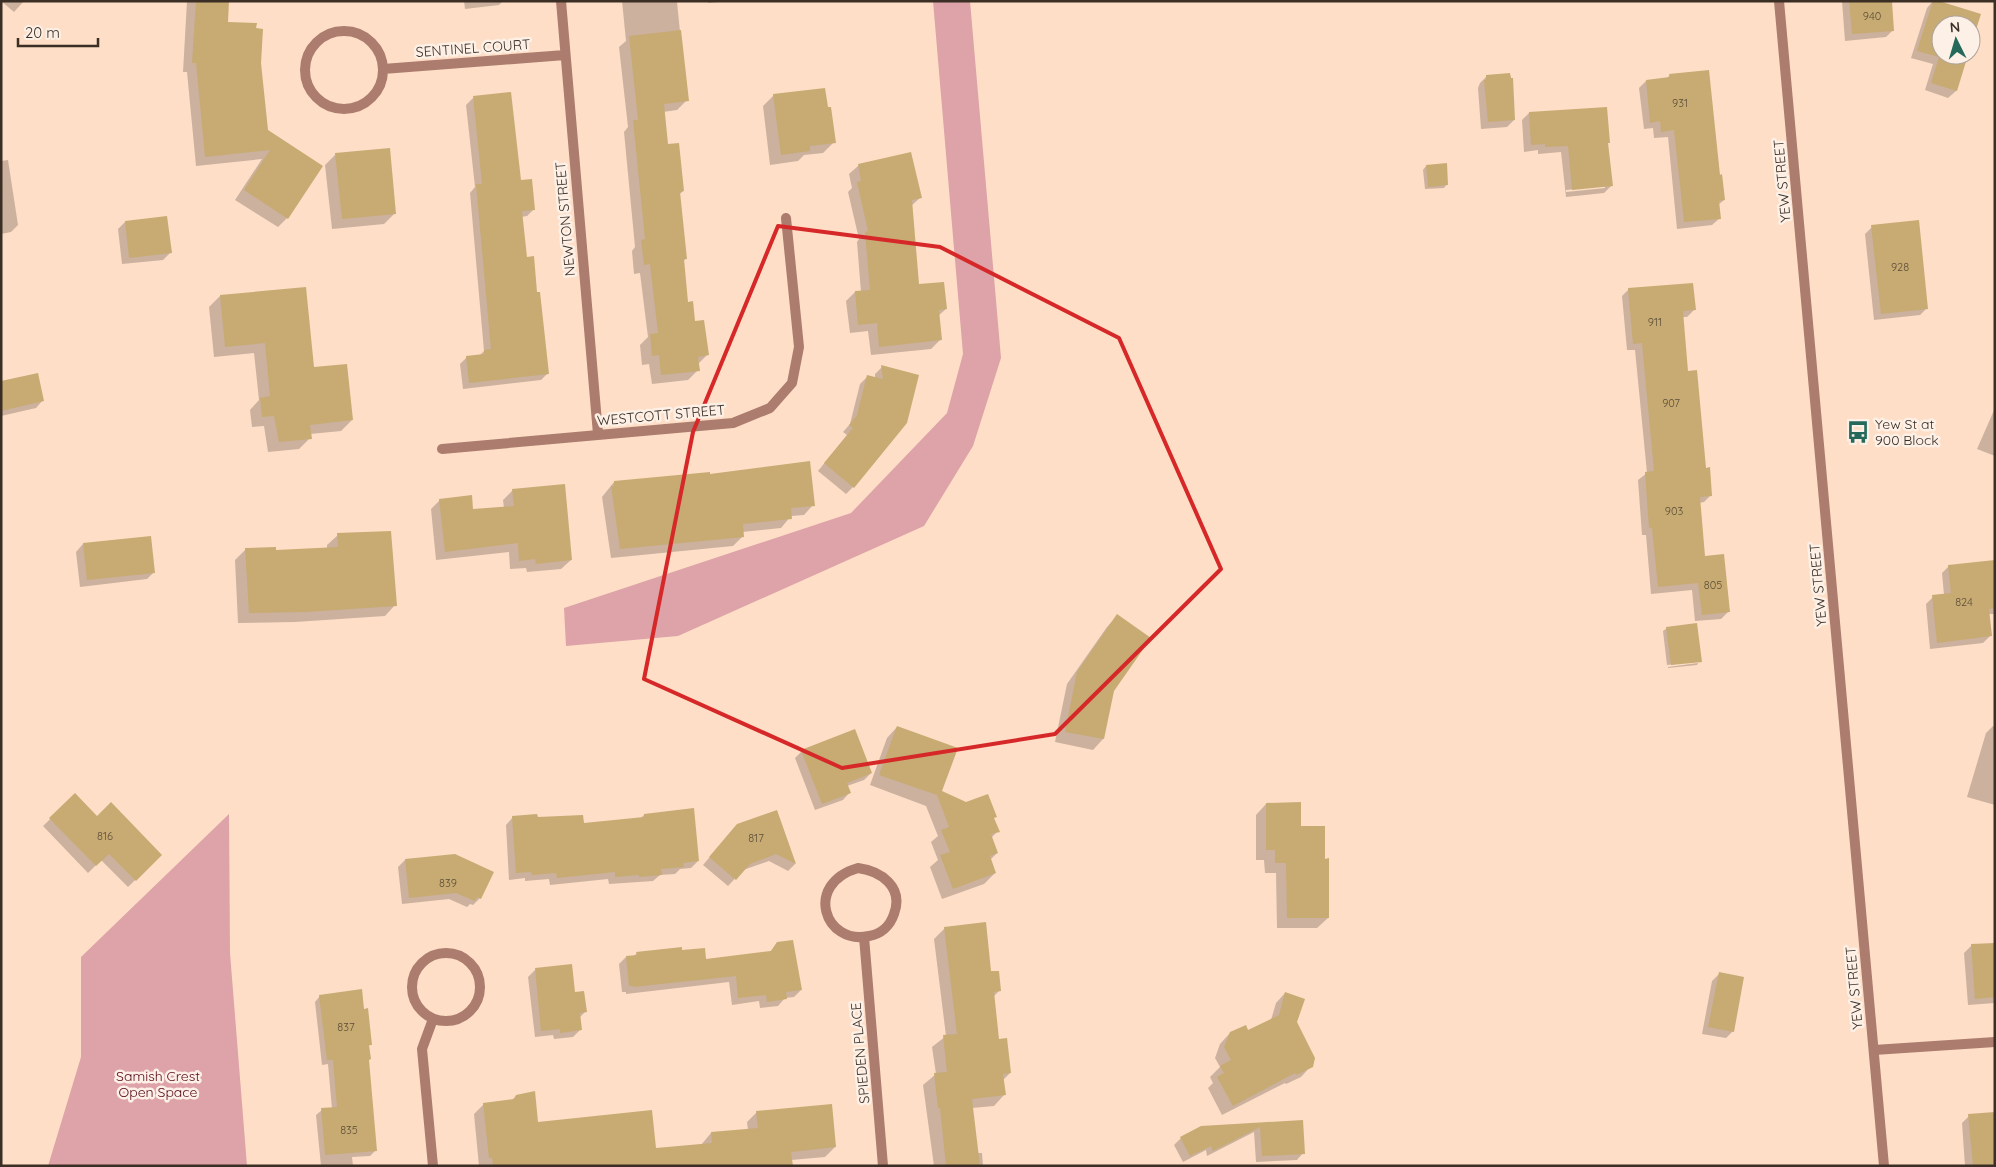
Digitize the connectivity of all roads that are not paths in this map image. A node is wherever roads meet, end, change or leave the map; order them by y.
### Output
1 (561, 1) edge
2 (1779, 1) edge
3 (565, 55) junction
4 (383, 69) junction
5 (786, 218) dead end
6 (598, 434) junction
7 (442, 448) dead end
8 (864, 937) junction
9 (432, 1019) junction
10 (1995, 1042) edge
11 (1874, 1050) junction
12 (433, 1166) edge
13 (883, 1166) edge
14 (1884, 1166) edge

1 - 3 street, NEWTON STREET
2 - 11 street, YEW STREET
3 - 4 street, SENTINEL COURT
3 - 6 street, NEWTON STREET
4 - 4 street
5 - 6 street, WESTCOTT STREET
6 - 7 street, WESTCOTT STREET
8 - 8 street
8 - 13 street, SPIEDEN PLACE
9 - 9 street
9 - 12 street
10 - 11 street
11 - 14 street, YEW STREET

